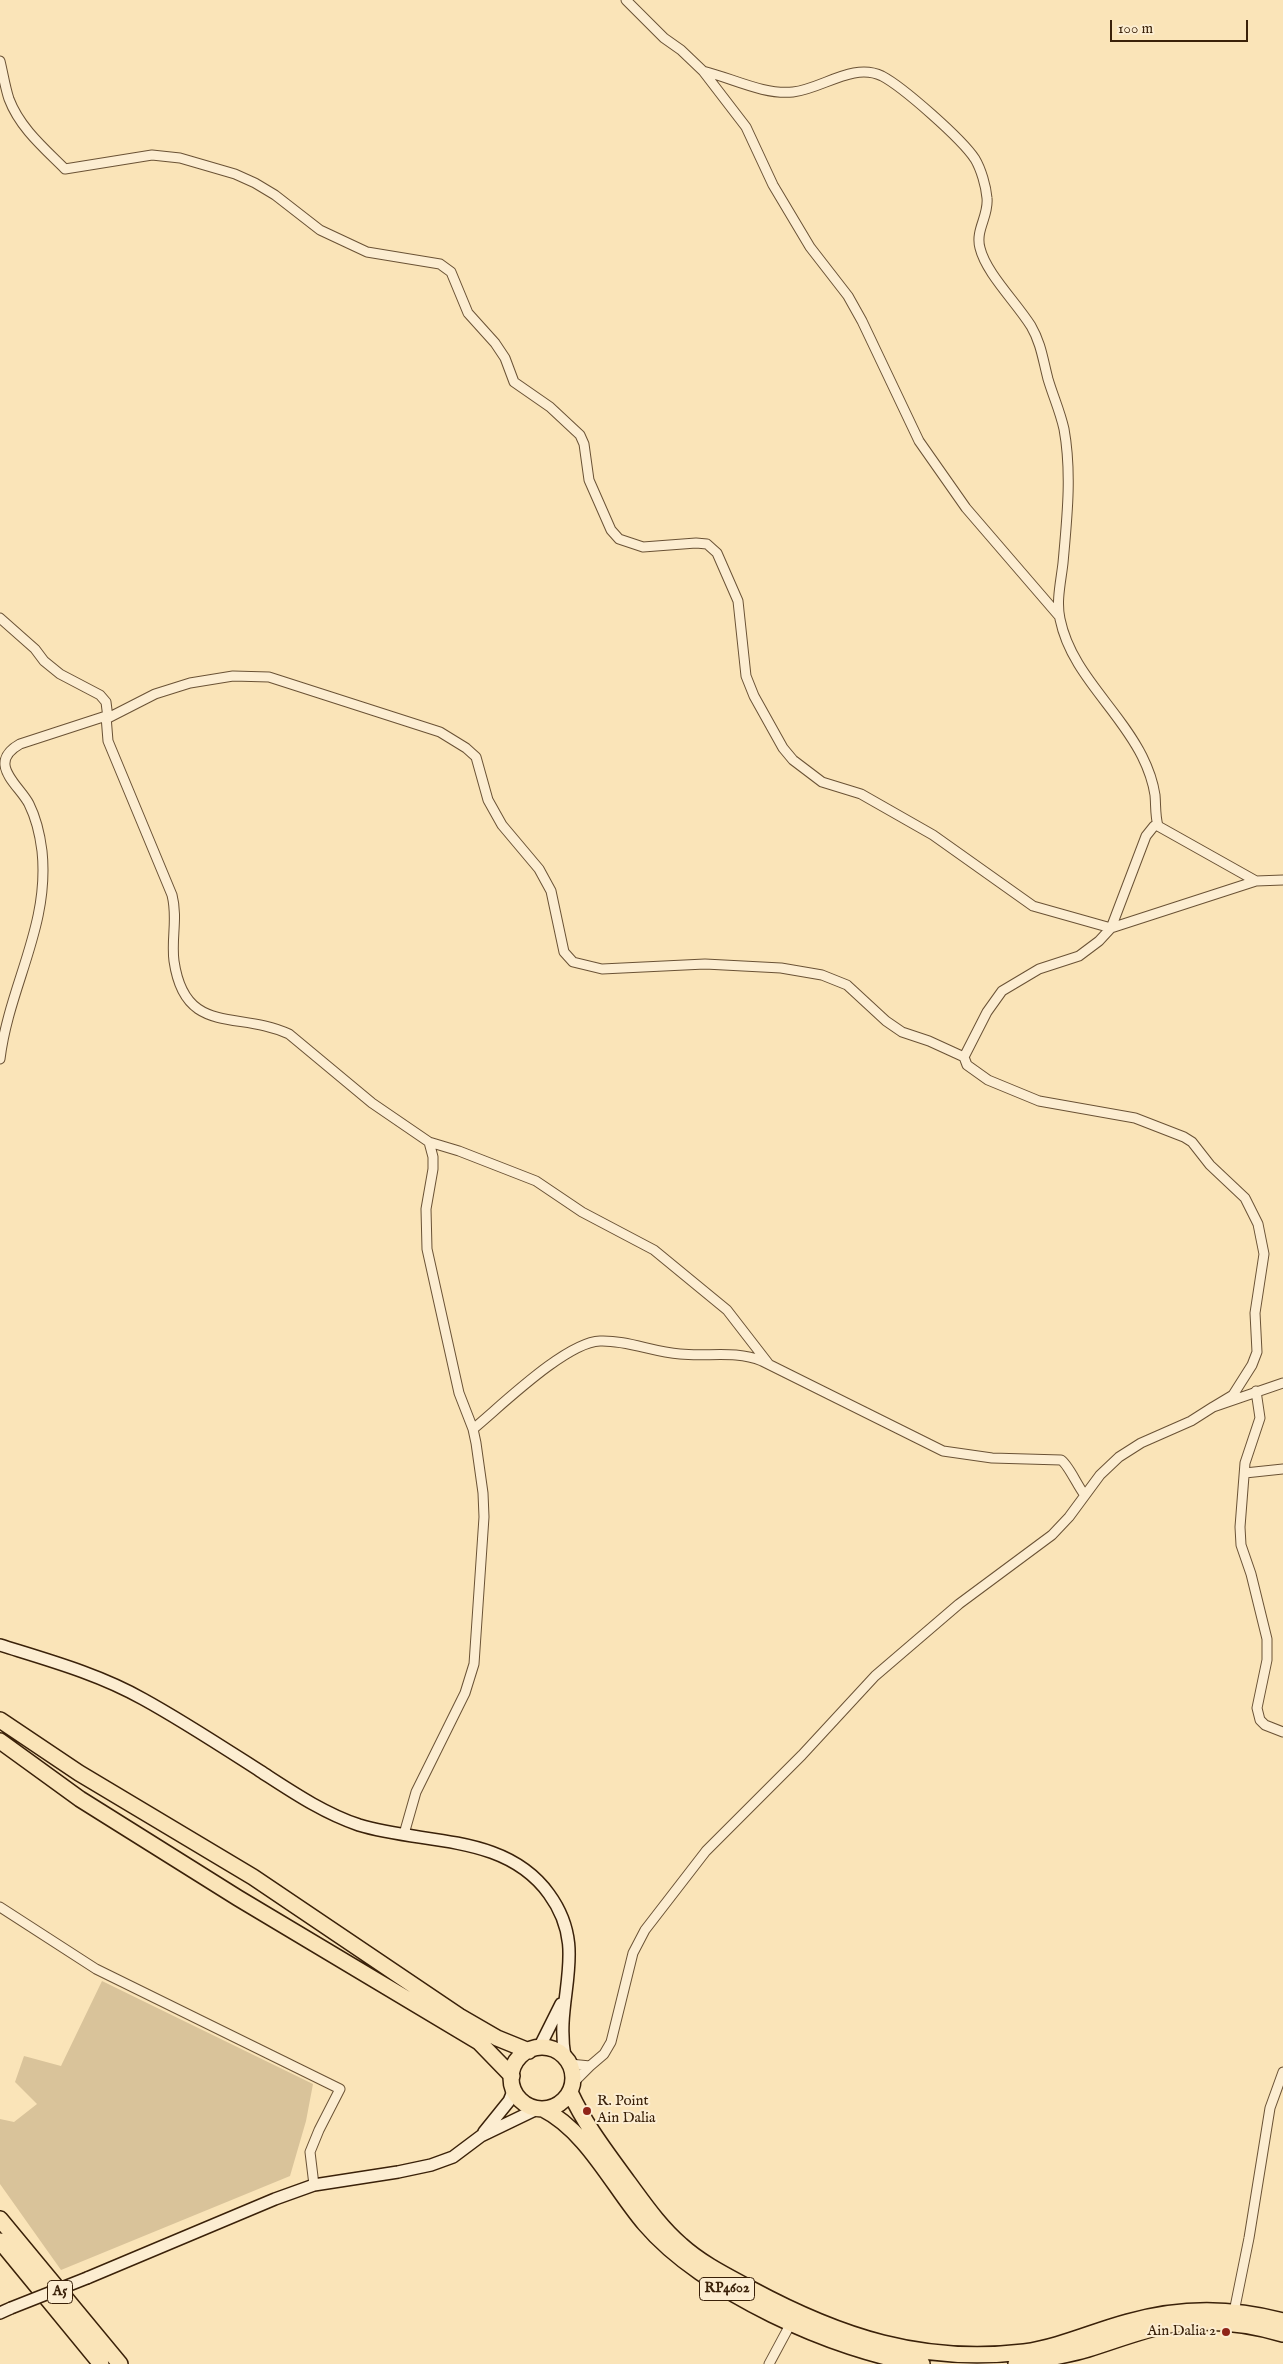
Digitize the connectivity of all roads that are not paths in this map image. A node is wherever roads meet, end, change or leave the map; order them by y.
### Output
1 (626, 0) edge
2 (0, 61) edge
3 (703, 71) junction
4 (1059, 616) junction
5 (0, 618) edge
6 (106, 716) junction
7 (1158, 826) junction
8 (1283, 880) edge
9 (1256, 881) junction
10 (1111, 928) junction
11 (964, 1057) junction
12 (0, 1059) edge
13 (429, 1142) junction
14 (770, 1365) junction
15 (1283, 1383) edge
16 (1256, 1392) junction
17 (1213, 1407) junction
18 (473, 1429) junction
19 (1283, 1469) edge
20 (1245, 1474) junction
21 (1084, 1494) junction
22 (0, 1645) edge
23 (0, 1720) edge
24 (1283, 1732) edge
25 (0, 1741) edge
26 (404, 1834) junction
27 (0, 1907) edge
28 (565, 1994) junction
29 (534, 2049) junction
30 (567, 2060) junction
31 (590, 2066) junction
32 (1283, 2072) edge
33 (513, 2083) junction
34 (571, 2088) junction
35 (540, 2109) junction
36 (481, 2136) junction
37 (314, 2185) junction
38 (0, 2219) edge
39 (0, 2242) edge
40 (1234, 2312) junction
41 (0, 2313) edge
42 (1283, 2321) edge
43 (791, 2323) junction
44 (1283, 2334) edge
45 (101, 2364) edge
46 (120, 2364) edge
47 (769, 2364) edge
48 (922, 2364) edge
49 (1016, 2364) edge

1 - 3 street
2 - 10 street
3 - 4 street
3 - 4 street
4 - 7 street
5 - 6 street
6 - 11 street
6 - 12 street
6 - 13 street
7 - 9 street
7 - 10 street
8 - 9 street
9 - 10 street
10 - 11 street
11 - 17 street
13 - 14 street
13 - 18 street
14 - 18 street
14 - 21 street
15 - 16 street
16 - 17 street
16 - 20 street
17 - 21 street
18 - 26 street
19 - 20 street
20 - 24 street
21 - 31 street
22 - 26 street, RP4602
23 - 29 highway
25 - 33 highway
26 - 28 street, RP4602
27 - 37 street
28 - 29 street, RP4602
28 - 30 street, RP4602
29 - 30 highway
29 - 33 highway, RP4602
30 - 31 street
30 - 34 highway, RP4602
31 - 34 street
32 - 40 street
33 - 35 highway, RP4602
33 - 36 street
34 - 35 highway
34 - 40 highway, RP4602
35 - 36 street
35 - 43 highway, RP4602
36 - 37 street
37 - 41 street, bridge
38 - 46 highway, A5
39 - 45 highway, A5
40 - 42 highway, RP4602
43 - 47 street
43 - 48 highway, RP4602
44 - 49 highway

